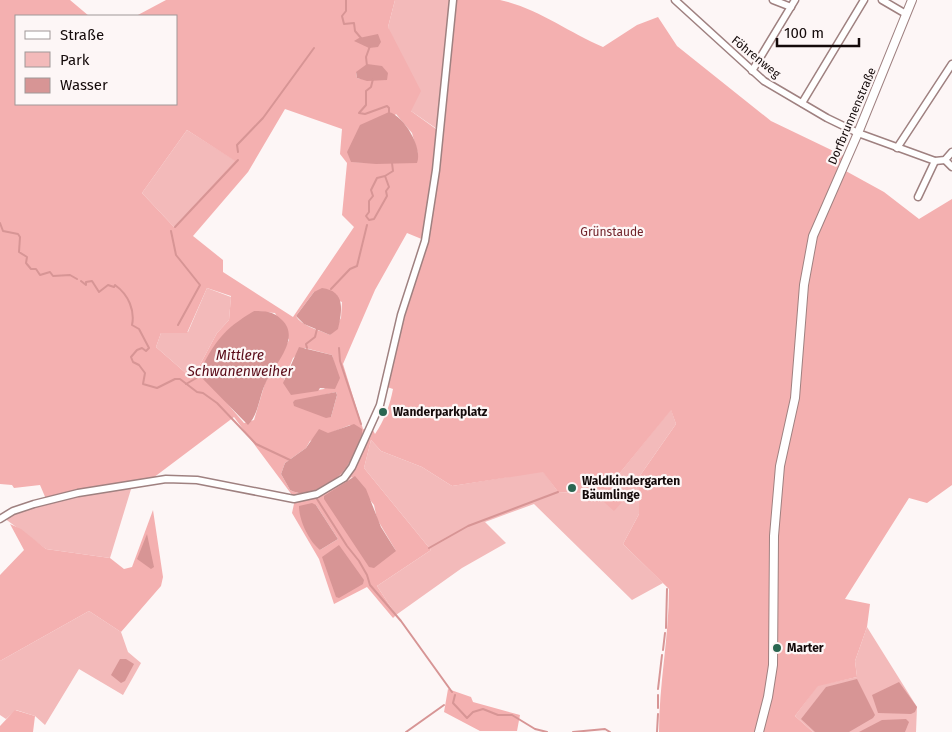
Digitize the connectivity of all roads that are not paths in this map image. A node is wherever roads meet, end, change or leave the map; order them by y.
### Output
1 (453, 0) edge
2 (675, 0) edge
3 (773, 0) edge
4 (796, 0) edge
5 (864, 0) edge
6 (882, 0) edge
7 (912, 0) edge
8 (791, 6) junction
9 (906, 14) junction
10 (952, 64) edge
11 (752, 71) junction
12 (802, 103) junction
13 (858, 133) junction
14 (897, 148) junction
15 (952, 152) edge
16 (945, 160) junction
17 (935, 161) junction
18 (952, 167) edge
19 (918, 197) dead end
20 (0, 519) edge
21 (759, 732) edge

1 - 20 street
2 - 11 street, Föhrenweg
3 - 8 street
4 - 8 street
5 - 12 street
6 - 9 street
7 - 9 street, Dorfbrunnenstraße
8 - 11 street
9 - 13 street, Dorfbrunnenstraße
10 - 14 street
11 - 12 street, Föhrenweg
12 - 13 street, Föhrenweg
13 - 14 street, Föhrenweg
13 - 21 street, Dorfbrunnenstraße
14 - 17 street, Föhrenweg
15 - 16 street
16 - 17 street
16 - 18 street
17 - 19 street

